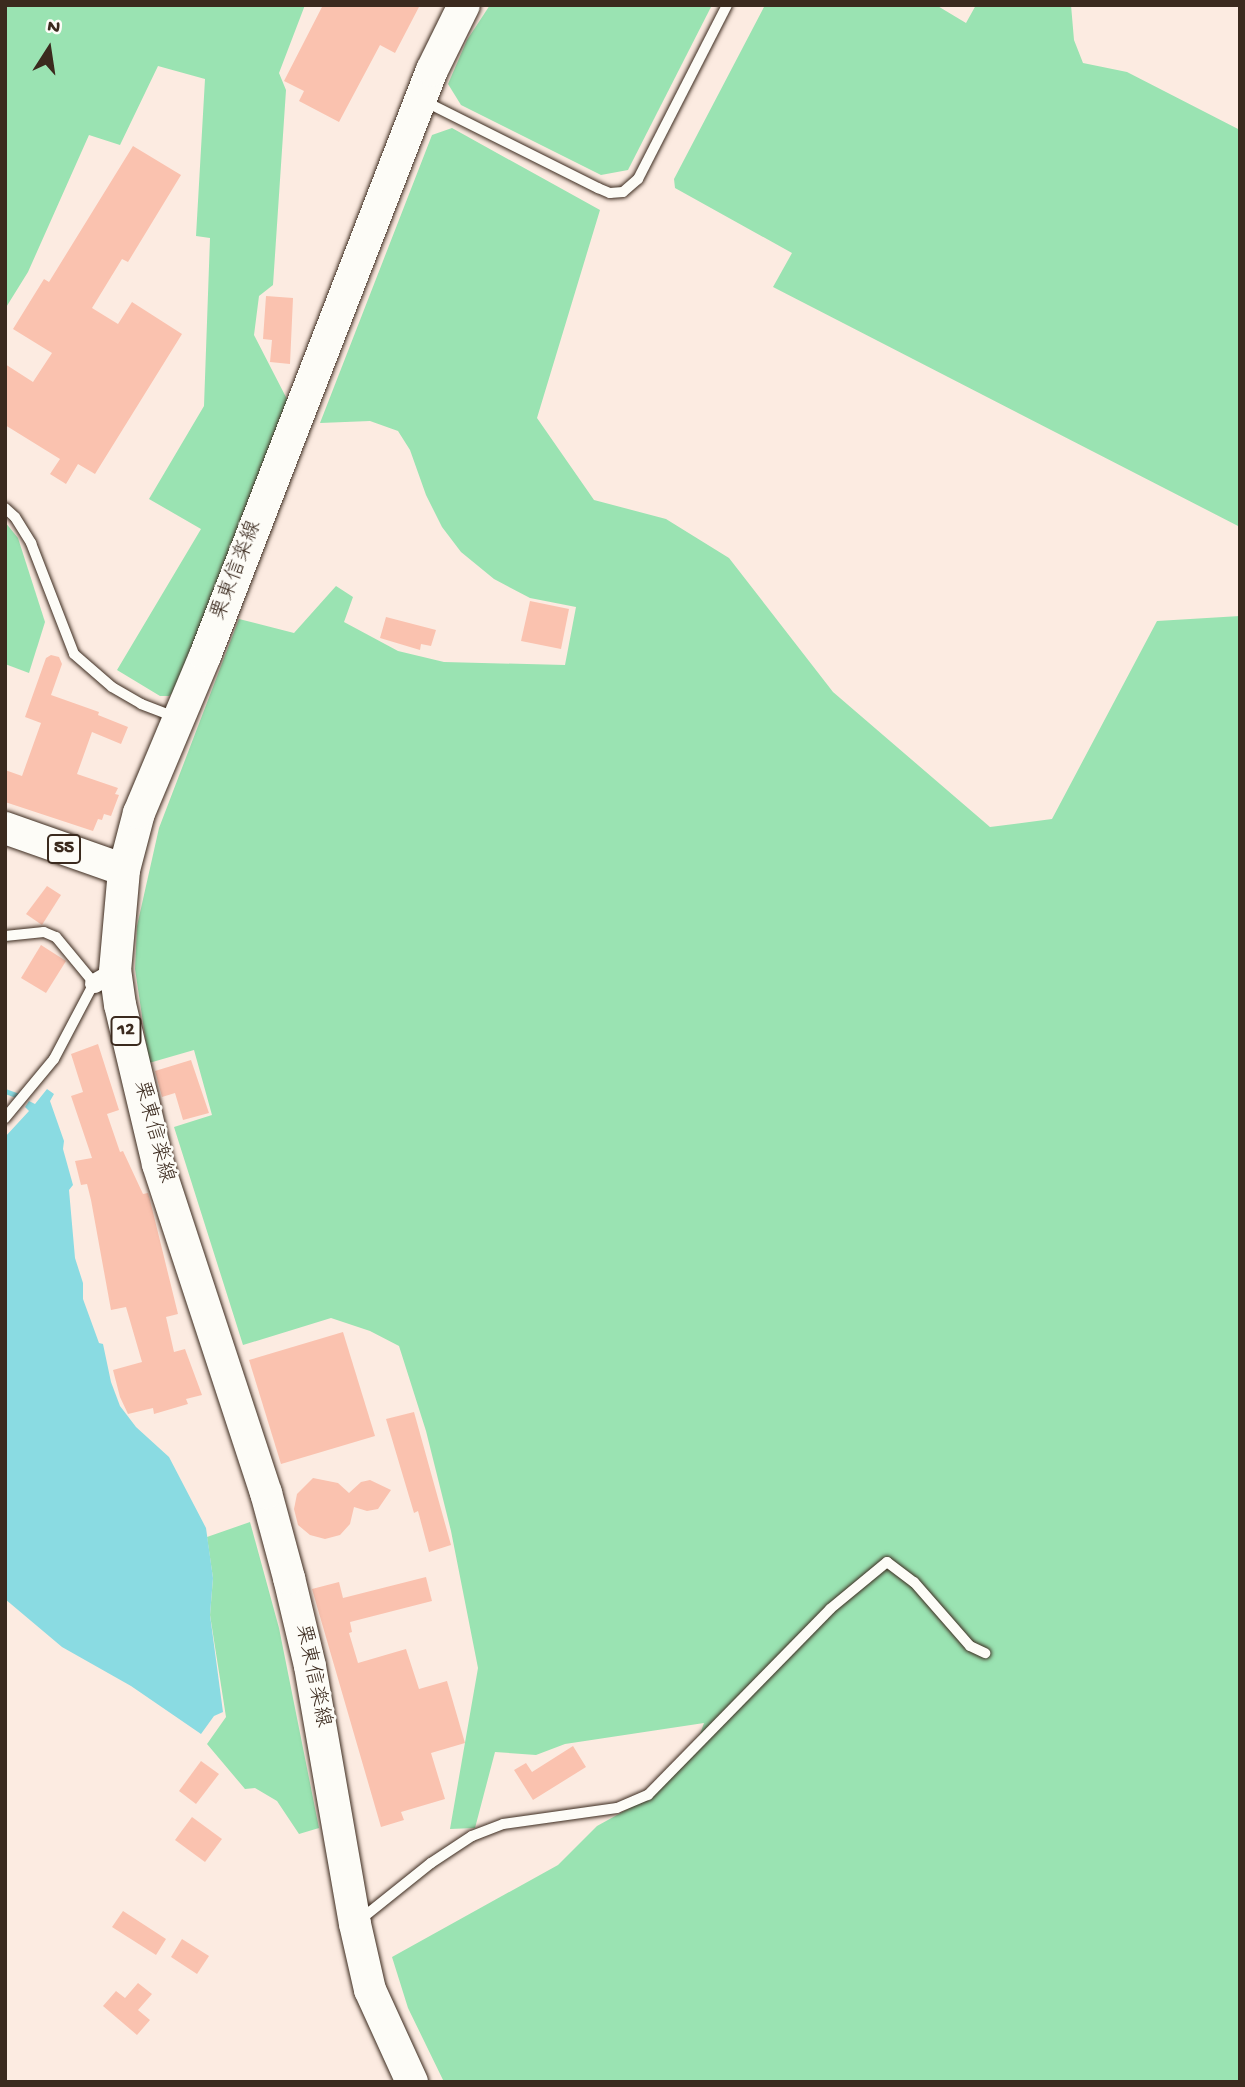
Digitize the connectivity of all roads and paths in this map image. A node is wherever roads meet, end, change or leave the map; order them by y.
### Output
1 (464, 5) edge
2 (727, 5) edge
3 (421, 99) junction
4 (5, 508) edge
5 (178, 718) junction
6 (5, 828) edge
7 (124, 870) junction
8 (5, 936) edge
9 (105, 977) junction
10 (5, 1118) edge
11 (985, 1653) dead end
12 (355, 1924) junction
13 (412, 2082) edge

1 - 3 main road, 栗東信楽線 / 12
2 - 3 lane
3 - 5 main road, 栗東信楽線 / 12
4 - 5 lane
5 - 7 main road, 栗東信楽線 / 12
6 - 7 main road, 55
7 - 9 main road, 栗東信楽線 / 12
8 - 9 lane
9 - 10 lane
9 - 12 main road, 栗東信楽線 / 12
11 - 12 lane
12 - 13 main road, 栗東信楽線 / 12

